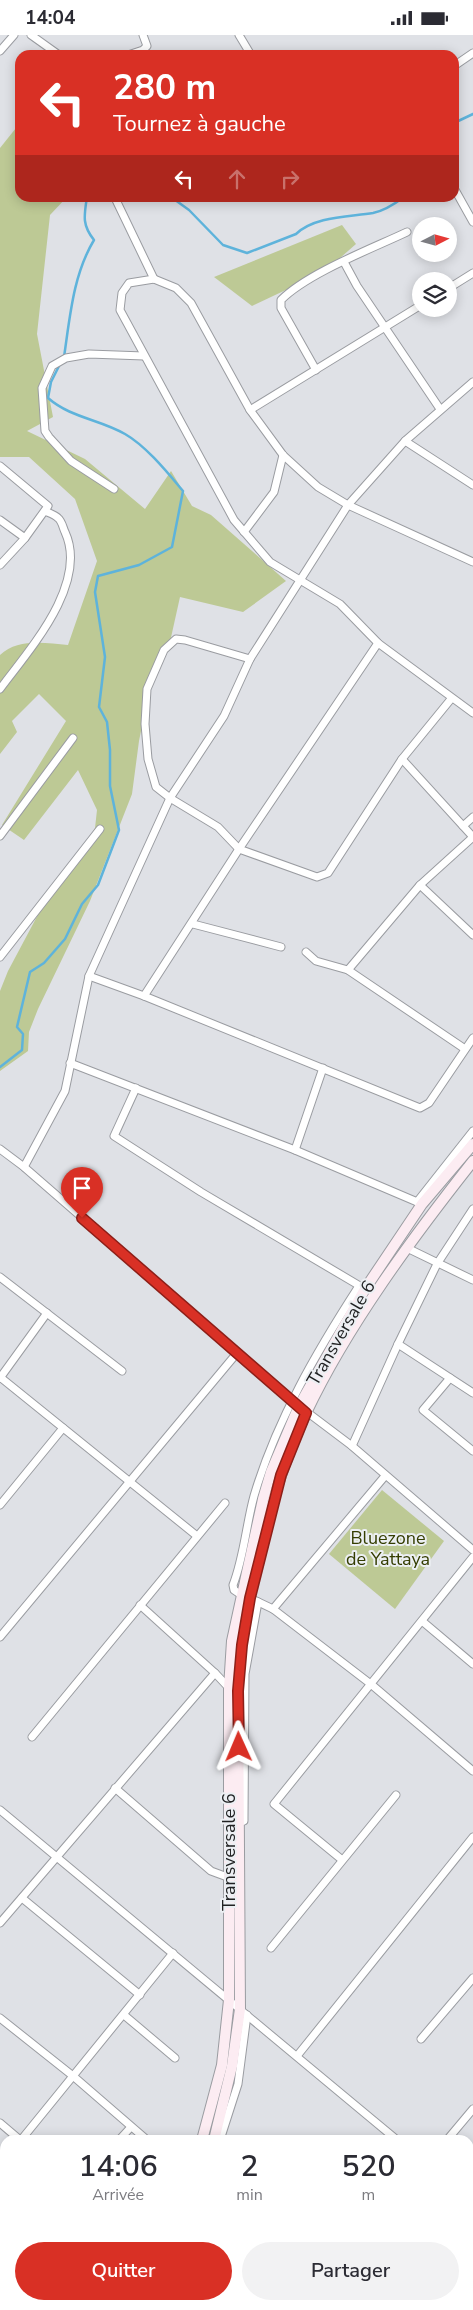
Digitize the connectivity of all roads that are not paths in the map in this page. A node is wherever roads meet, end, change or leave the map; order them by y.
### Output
1 (14, 35) edge
2 (31, 35) edge
3 (143, 35) edge
4 (239, 35) edge
5 (52, 50) edge
6 (143, 50) edge
7 (248, 50) edge
8 (0, 51) edge
9 (473, 53) edge
10 (459, 63) edge
11 (459, 197) edge
12 (117, 202) edge
13 (473, 222) edge
14 (407, 232) dead end
15 (344, 261) junction
16 (473, 273) edge
17 (154, 279) junction
18 (457, 283) edge
19 (412, 310) edge
20 (384, 327) junction
21 (144, 356) junction
22 (316, 369) junction
23 (473, 382) edge
24 (440, 409) junction
25 (250, 410) junction
26 (405, 441) junction
27 (283, 455) junction
28 (0, 466) edge
29 (473, 485) edge
30 (114, 489) dead end
31 (348, 505) junction
32 (45, 511) junction
33 (0, 521) edge
34 (244, 531) junction
35 (25, 538) junction
36 (473, 562) edge
37 (0, 565) edge
38 (300, 579) junction
39 (378, 643) junction
40 (250, 659) junction
41 (0, 689) edge
42 (451, 699) junction
43 (473, 713) edge
44 (73, 738) dead end
45 (402, 759) junction
46 (170, 798) junction
47 (473, 817) edge
48 (463, 826) junction
49 (100, 829) dead end
50 (0, 836) edge
51 (473, 837) edge
52 (239, 849) junction
53 (420, 885) junction
54 (193, 924) junction
55 (473, 935) edge
56 (281, 947) dead end
57 (306, 953) dead end
58 (0, 957) edge
59 (348, 970) junction
60 (89, 976) junction
61 (144, 996) junction
62 (473, 1038) edge
63 (465, 1049) junction
64 (70, 1063) junction
65 (324, 1068) junction
66 (136, 1088) junction
67 (473, 1131) edge
68 (473, 1144) edge
69 (0, 1149) edge
70 (295, 1150) junction
71 (473, 1161) edge
72 (24, 1167) junction
73 (420, 1203) junction
74 (473, 1209) edge
75 (407, 1248) junction
76 (437, 1264) junction
77 (0, 1277) edge
78 (473, 1280) edge
79 (362, 1288) junction
80 (47, 1313) junction
81 (398, 1344) junction
82 (237, 1353) junction
83 (122, 1371) dead end
84 (0, 1378) edge
85 (450, 1378) junction
86 (473, 1393) edge
87 (299, 1407) junction
88 (63, 1429) junction
89 (352, 1446) junction
90 (473, 1451) edge
91 (385, 1476) junction
92 (130, 1482) junction
93 (225, 1503) dead end
94 (0, 1505) edge
95 (197, 1536) junction
96 (473, 1550) edge
97 (473, 1557) edge
98 (249, 1598) junction
99 (140, 1605) junction
100 (273, 1609) junction
101 (422, 1621) junction
102 (0, 1637) edge
103 (473, 1664) edge
104 (215, 1673) junction
105 (372, 1685) junction
106 (229, 1688) junction
107 (32, 1737) dead end
108 (473, 1771) edge
109 (115, 1788) junction
110 (396, 1795) dead end
111 (0, 1810) edge
112 (473, 1837) edge
113 (58, 1858) junction
114 (341, 1859) junction
115 (230, 1878) junction
116 (22, 1898) junction
117 (0, 1923) edge
118 (271, 1948) dead end
119 (172, 1953) junction
120 (473, 1977) edge
121 (140, 1995) junction
122 (229, 2000) junction
123 (243, 2012) junction
124 (124, 2015) junction
125 (0, 2018) edge
126 (421, 2039) dead end
127 (297, 2057) junction
128 (175, 2058) dead end
129 (73, 2076) junction
130 (473, 2109) edge
131 (0, 2123) edge
132 (132, 2127) junction
133 (15, 2135) edge
134 (25, 2135) edge
135 (124, 2135) edge
136 (141, 2135) edge
137 (203, 2135) edge
138 (215, 2135) edge
139 (222, 2135) edge
140 (391, 2135) edge
141 (451, 2135) edge

1 - 8 street
2 - 5 street
3 - 6 street
4 - 7 street
9 - 10 street
11 - 13 street
12 - 17 street
14 - 15 street
15 - 20 street
15 - 22 street
16 - 18 street
17 - 21 street
17 - 25 street
19 - 20 street
20 - 22 street
20 - 24 street
21 - 30 street
21 - 34 street
22 - 25 street
23 - 24 street
24 - 26 street
25 - 27 street
26 - 29 street
26 - 31 street
27 - 31 street
27 - 34 street
28 - 32 street
31 - 36 street
31 - 38 street
32 - 35 street
32 - 41 street
33 - 35 street
34 - 38 street
35 - 37 street
38 - 39 street
38 - 40 street
39 - 42 street
39 - 52 street
40 - 46 street
40 - 46 street
42 - 43 street
42 - 45 street
44 - 50 street
45 - 48 street
45 - 52 street
46 - 52 street
46 - 60 street
47 - 48 street
48 - 51 street
49 - 58 street
51 - 53 street
52 - 54 street
53 - 55 street
53 - 59 street
54 - 56 street
54 - 61 street
57 - 59 street
59 - 63 street
60 - 61 street
60 - 64 street
61 - 65 street
62 - 63 street
63 - 65 street
64 - 66 street
64 - 72 street
65 - 70 street
66 - 70 street
66 - 79 street
67 - 73 street
68 - 73 main road, Transversale 6
69 - 72 street
70 - 73 street
71 - 75 main road, Transversale 6
72 - 82 street
73 - 79 main road, Transversale 6
74 - 76 street
75 - 76 street
75 - 87 main road, Transversale 6
76 - 78 street
76 - 81 street
77 - 80 street
79 - 87 main road, Transversale 6
80 - 83 street
80 - 84 street
81 - 85 street
81 - 89 street
82 - 87 street
82 - 92 street
84 - 88 street
85 - 86 street
85 - 90 street
87 - 89 street
87 - 98 main road, Transversale 6
87 - 98 main road, Transversale 6
88 - 92 street
88 - 94 street
89 - 91 street
91 - 96 street
91 - 100 street
92 - 95 street
92 - 102 street
93 - 95 street
95 - 99 street
97 - 101 street
98 - 100 street
98 - 106 main road, Transversale 6
98 - 123 main road, Transversale 6
99 - 104 street
99 - 107 street
100 - 105 street
101 - 103 street
101 - 105 street
104 - 106 street
104 - 109 street
105 - 108 street
105 - 114 street
106 - 115 main road, Transversale 6
109 - 113 street
109 - 115 street
110 - 114 street
111 - 113 street
112 - 127 street
113 - 116 street
113 - 119 street
114 - 118 street
115 - 122 main road, Transversale 6
116 - 117 street
116 - 121 street
119 - 121 street
119 - 122 street
120 - 126 street
121 - 124 street
122 - 123 street
122 - 137 main road, Transversale 6
123 - 127 street
123 - 138 main road, Transversale 6
123 - 139 street
124 - 128 street
124 - 129 street
125 - 129 street
127 - 140 street
129 - 132 street
129 - 134 street
130 - 141 street
131 - 133 street
132 - 135 street
132 - 136 street

